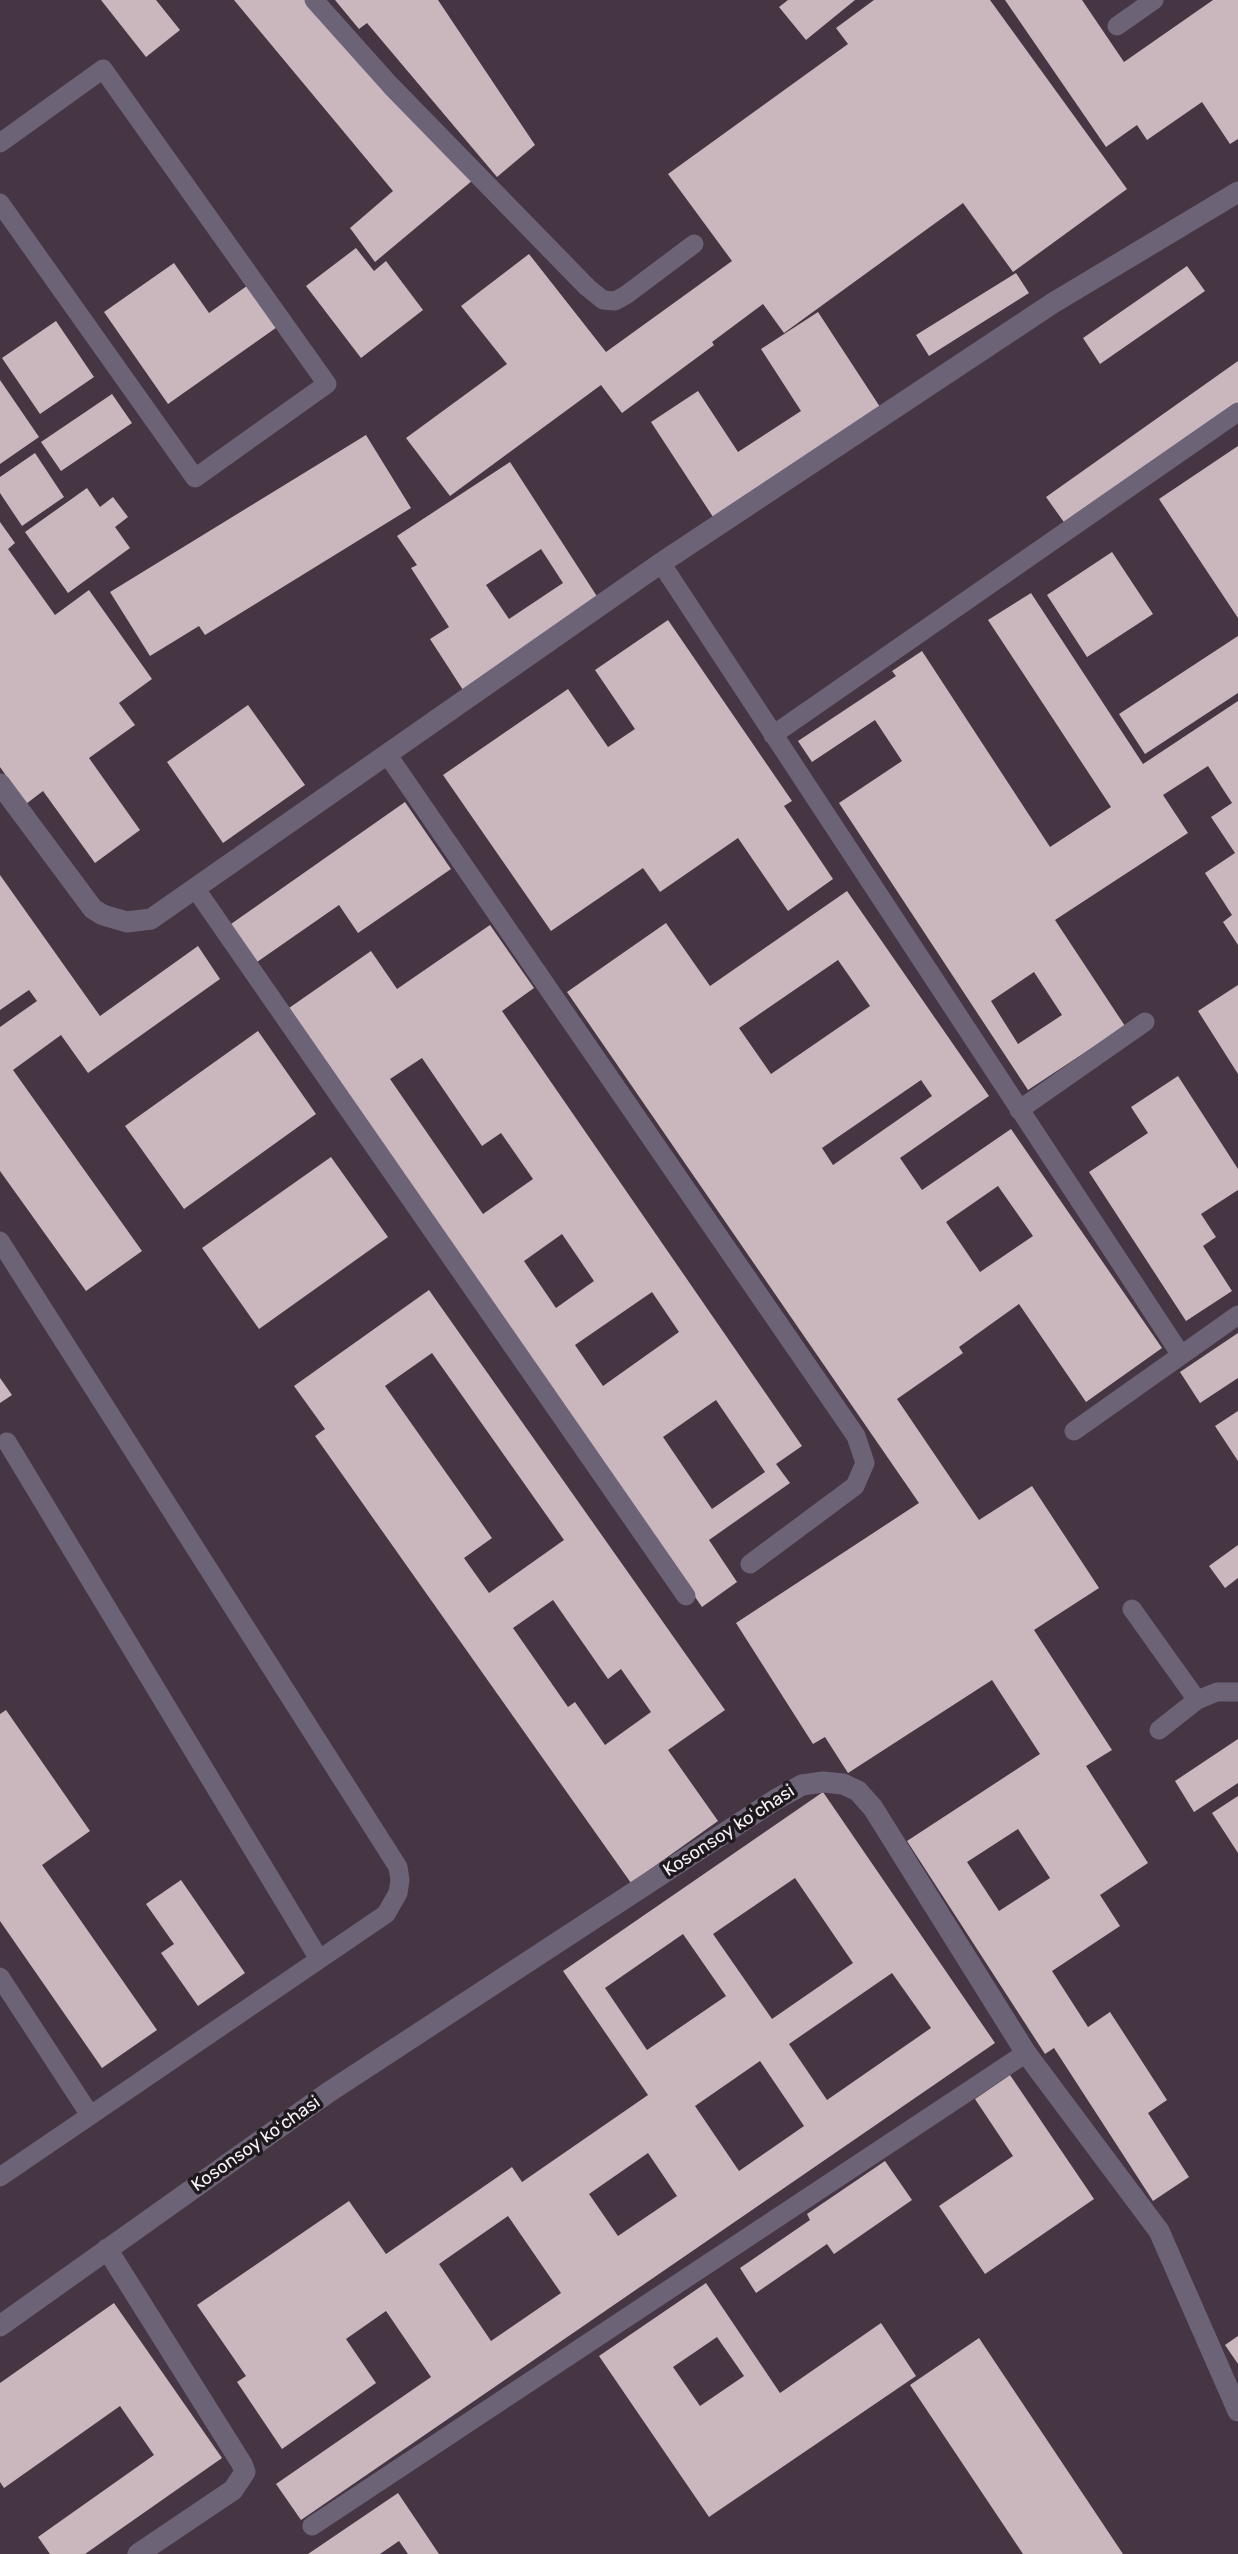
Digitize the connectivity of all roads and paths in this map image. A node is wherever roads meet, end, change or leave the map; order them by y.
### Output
1 (314, 0) edge
2 (1154, 0) edge
3 (1117, 26) dead end
4 (0, 143) edge
5 (1238, 192) edge
6 (0, 203) edge
7 (694, 244) dead end
8 (1238, 412) edge
9 (661, 563) junction
10 (773, 735) junction
11 (387, 754) junction
12 (0, 784) edge
13 (195, 888) junction
14 (1144, 1022) dead end
15 (1020, 1110) junction
16 (0, 1241) edge
17 (1238, 1315) edge
18 (1181, 1355) junction
19 (1074, 1431) dead end
20 (7, 1441) dead end
21 (750, 1564) dead end
22 (686, 1596) dead end
23 (1132, 1609) dead end
24 (1238, 1692) edge
25 (1197, 1700) junction
26 (1159, 1730) dead end
27 (319, 1959) junction
28 (0, 1977) edge
29 (1026, 2053) junction
30 (90, 2115) junction
31 (0, 2177) edge
32 (107, 2249) junction
33 (0, 2326) edge
34 (1238, 2411) edge
35 (312, 2526) dead end
36 (138, 2554) edge

1 - 7 lane
2 - 3 lane
4 - 6 lane
5 - 9 street
8 - 10 lane
9 - 10 lane
9 - 11 street
10 - 15 lane
11 - 13 street
11 - 21 lane
12 - 13 street
13 - 22 lane
14 - 15 lane
15 - 18 lane
16 - 27 lane
17 - 18 lane
18 - 19 lane
20 - 27 lane
23 - 25 lane
24 - 25 lane
25 - 26 lane
27 - 30 lane
28 - 30 lane
29 - 32 street, Kosonsoy koʻchasi
29 - 34 street, Kosonsoy koʻchasi
29 - 35 lane
30 - 31 lane
32 - 33 street, Kosonsoy koʻchasi
32 - 36 street

